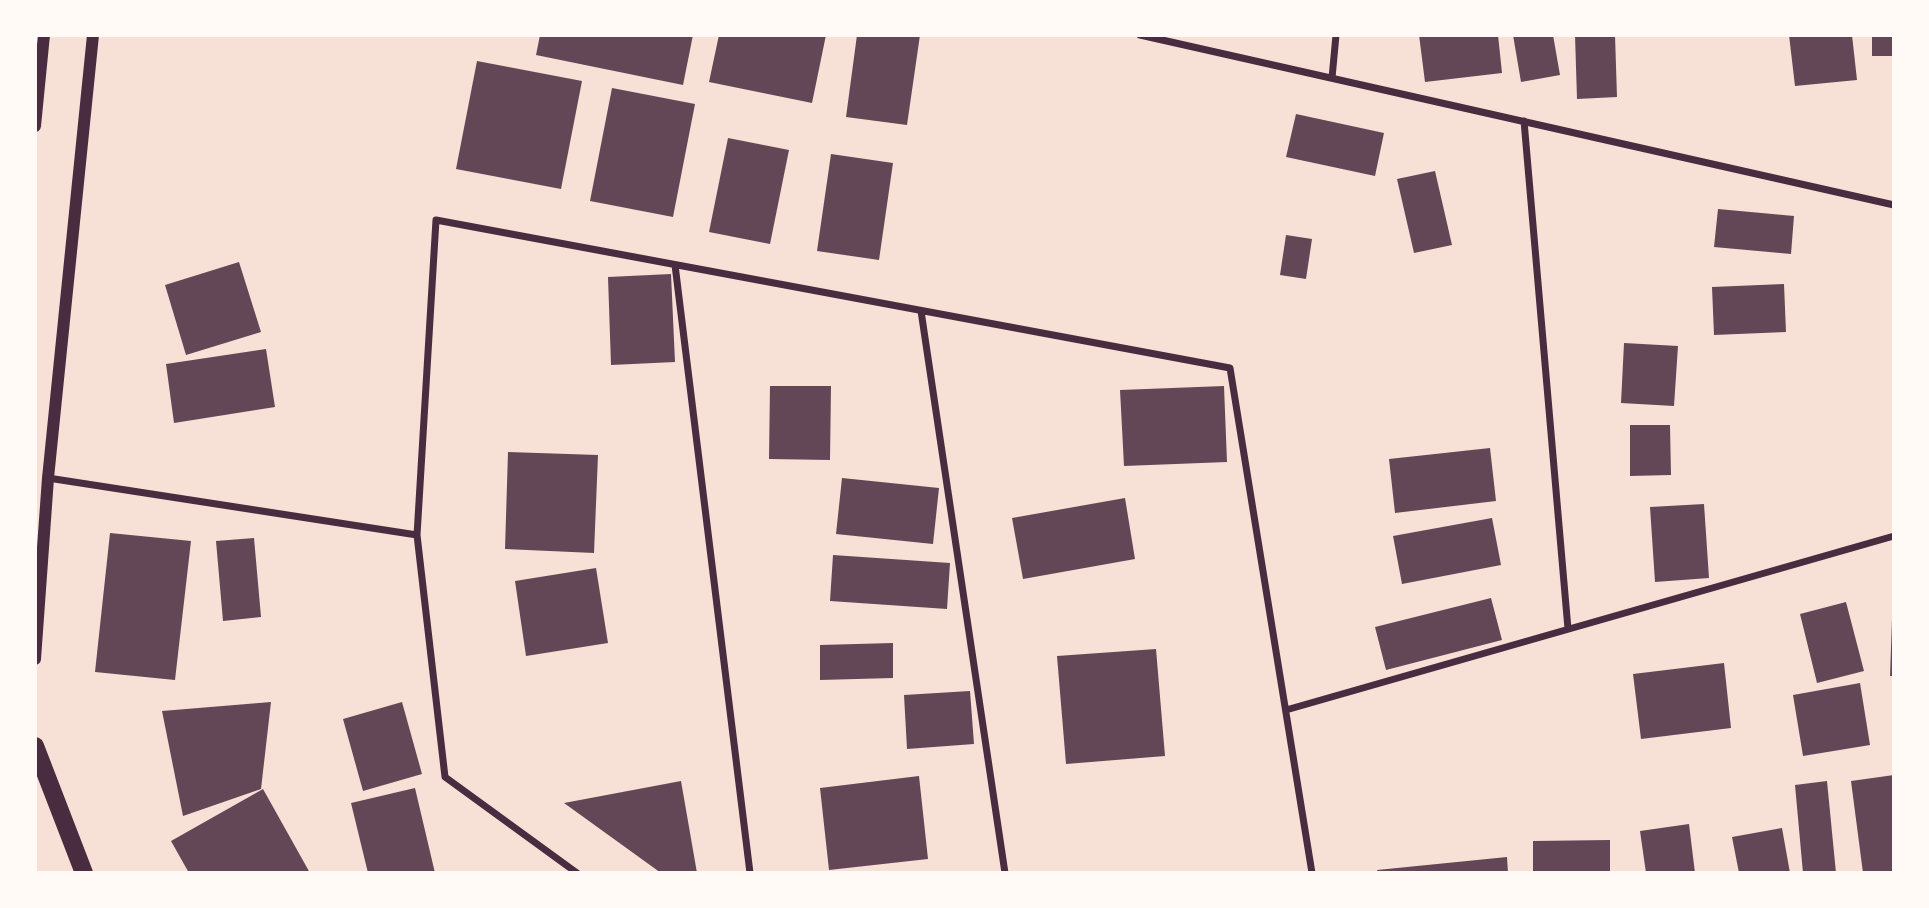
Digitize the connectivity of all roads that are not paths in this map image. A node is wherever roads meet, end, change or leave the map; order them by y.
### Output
1 (44, 35) edge
2 (93, 35) edge
3 (1140, 35) edge
4 (1336, 35) edge
5 (1332, 78) junction
6 (1524, 121) junction
7 (35, 126) edge
8 (1894, 205) edge
9 (675, 265) junction
10 (921, 311) junction
11 (48, 478) junction
12 (417, 535) junction
13 (1894, 536) edge
14 (1568, 629) junction
15 (35, 659) edge
16 (1286, 710) junction
17 (35, 746) edge
18 (84, 873) edge
19 (577, 873) edge
20 (750, 873) edge
21 (1005, 873) edge
22 (1312, 873) edge

1 - 7 street
2 - 11 street
3 - 5 street
4 - 5 street
5 - 6 street
6 - 8 street
6 - 14 street
9 - 10 street
9 - 12 street
9 - 20 street
10 - 16 street
10 - 21 street
11 - 12 street
11 - 15 street
12 - 19 street
13 - 14 street
14 - 16 street
16 - 22 street
17 - 18 main road

